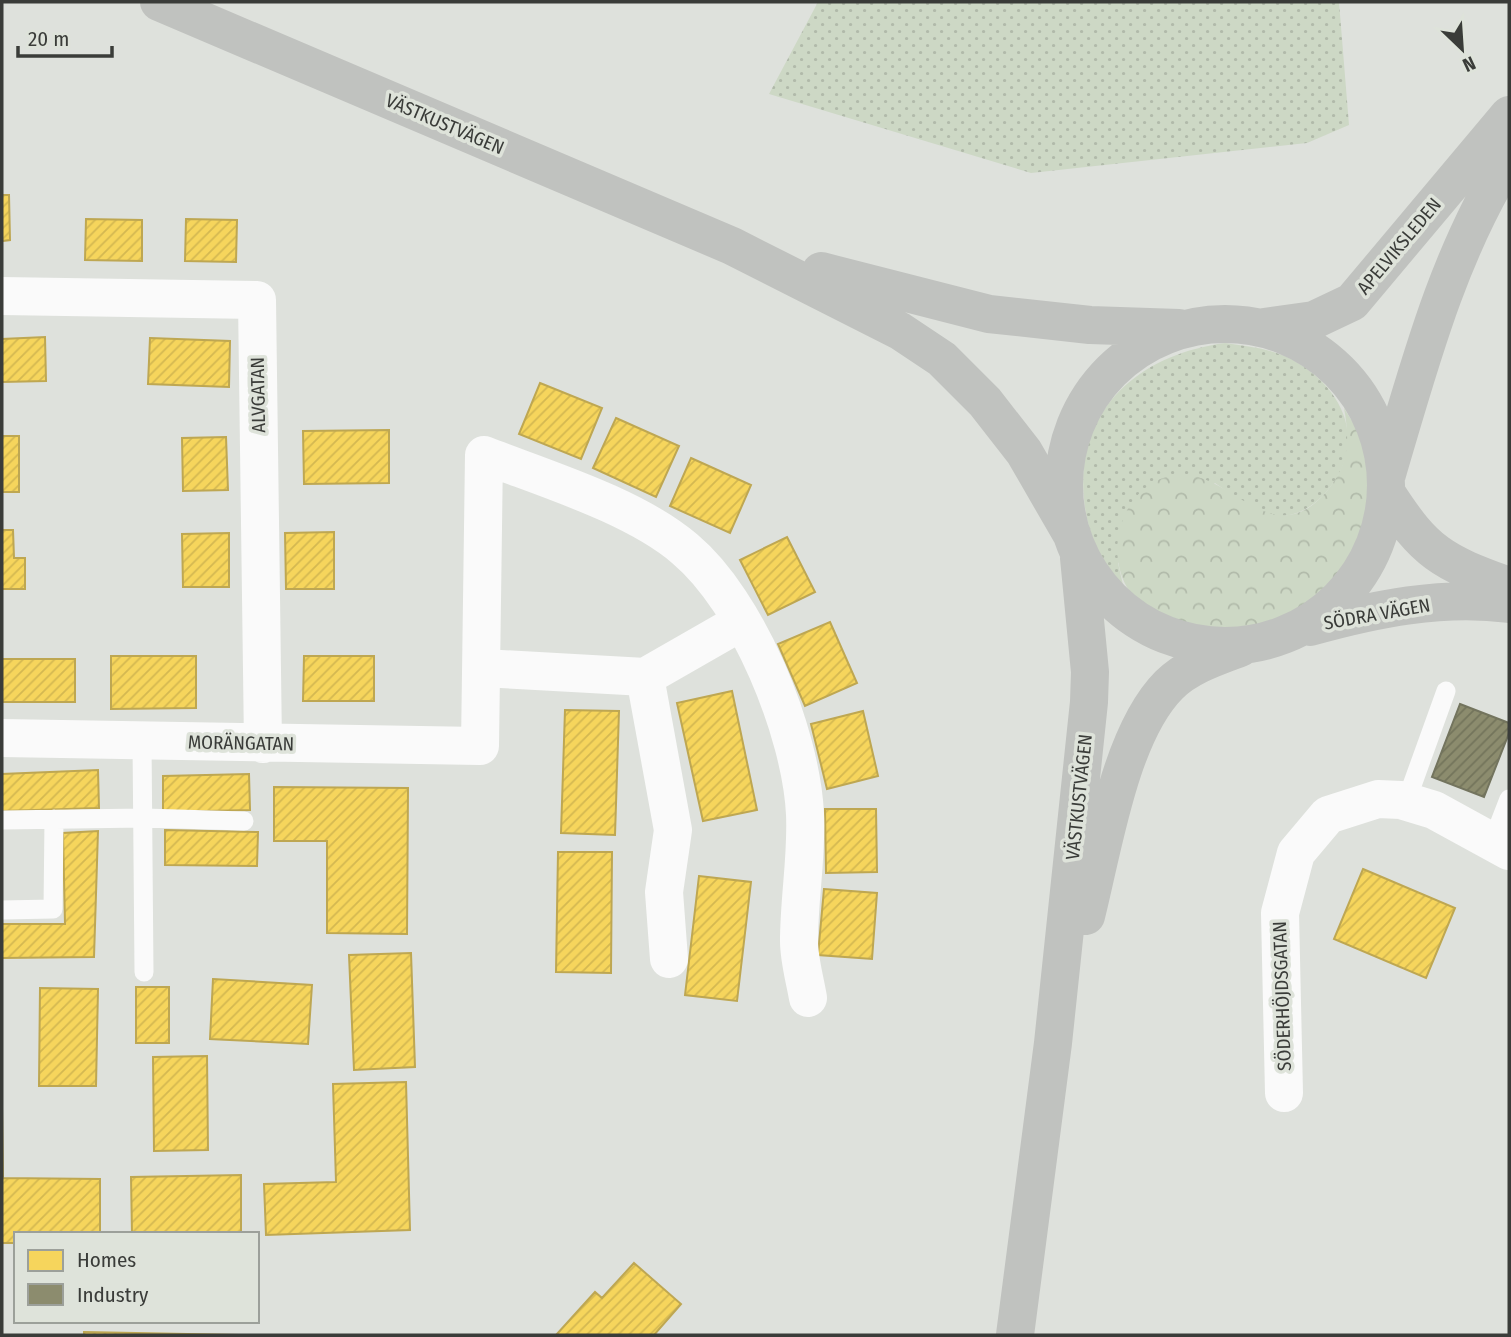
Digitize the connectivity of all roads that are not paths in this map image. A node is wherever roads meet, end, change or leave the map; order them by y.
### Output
1 (159, 2) edge
2 (1509, 115) edge
3 (1509, 158) edge
4 (732, 246) junction
5 (2, 296) edge
6 (1258, 327) junction
7 (1189, 328) junction
8 (1386, 484) junction
9 (1075, 542) junction
10 (1509, 586) edge
11 (1509, 604) edge
12 (741, 622) junction
13 (1288, 633) junction
14 (1250, 644) junction
15 (483, 668) junction
16 (645, 677) junction
17 (1446, 691) dead end
18 (2, 738) edge
19 (142, 740) junction
20 (263, 744) junction
21 (1509, 799) edge
22 (1406, 802) junction
23 (144, 818) junction
24 (54, 819) junction
25 (2, 820) edge
26 (244, 821) dead end
27 (1501, 847) edge
28 (2, 910) edge
29 (668, 959) dead end
30 (144, 972) dead end
31 (808, 998) dead end
32 (1053, 1043) junction
33 (1284, 1093) dead end
34 (1015, 1335) edge

1 - 4 street, VÄSTKUSTVÄGEN
2 - 6 street, APELVIKSLEDEN
3 - 8 street
4 - 7 street, VÄSTKUSTVÄGEN
4 - 9 street, VÄSTKUSTVÄGEN
5 - 20 street, ALVGATAN
6 - 7 street
6 - 8 street
7 - 9 street
8 - 10 street
8 - 13 street
9 - 14 street
9 - 32 street, VÄSTKUSTVÄGEN
11 - 13 street, SÖDRA VÄGEN
12 - 15 street
12 - 16 street
12 - 31 street
13 - 14 street
14 - 32 street, VÄSTKUSTVÄGEN
15 - 16 street
15 - 20 street, MORÄNGATAN
16 - 29 street
17 - 22 lane
18 - 19 street, MORÄNGATAN
19 - 20 street, MORÄNGATAN
19 - 23 lane
21 - 27 lane
22 - 27 street, SÖDERHÖJDSGATAN
22 - 33 street, SÖDERHÖJDSGATAN
23 - 24 lane
23 - 26 lane
23 - 30 lane
24 - 25 lane
24 - 28 lane
32 - 34 street, VÄSTKUSTVÄGEN

